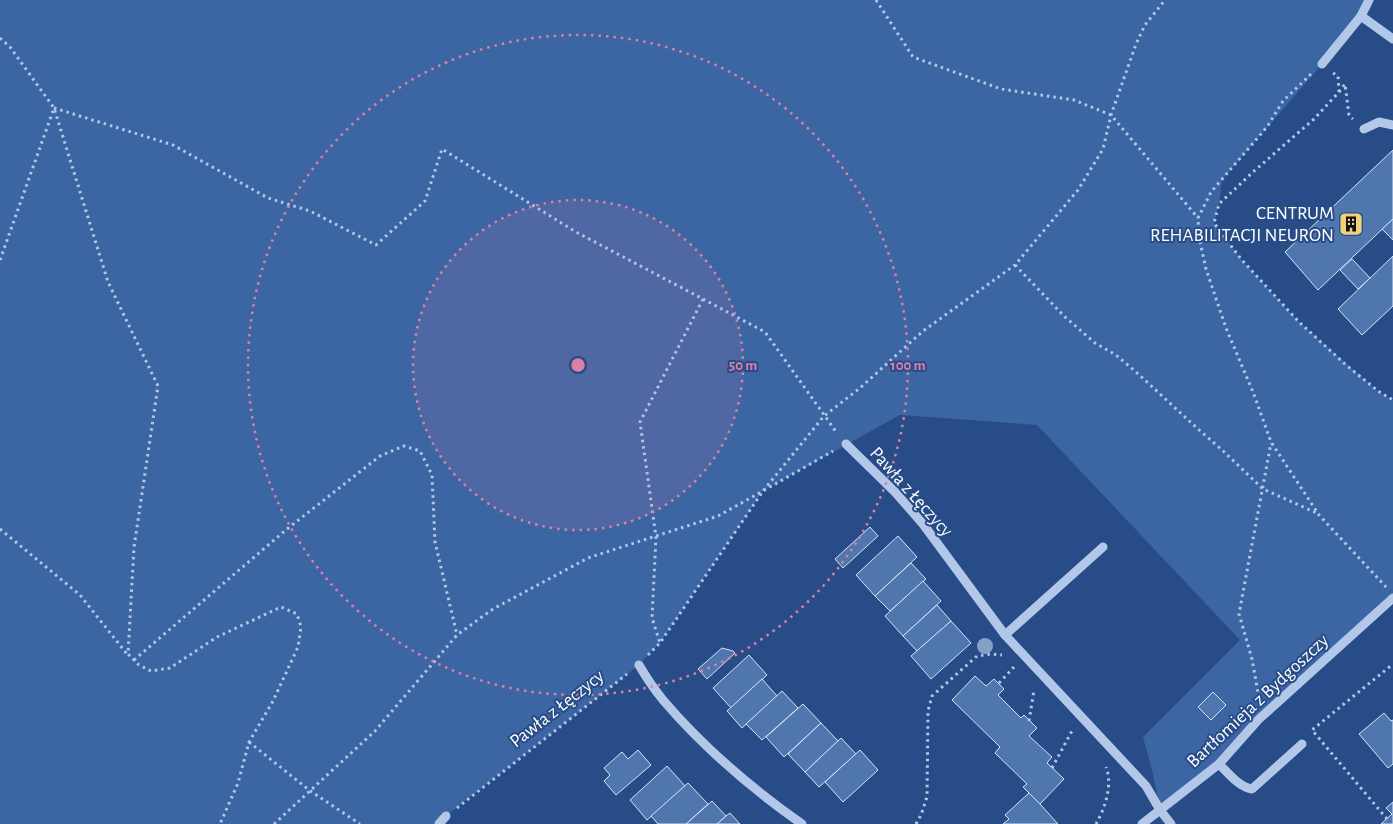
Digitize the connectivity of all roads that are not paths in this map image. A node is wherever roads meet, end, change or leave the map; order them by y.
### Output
1 (1369, 0) edge
2 (1360, 16) junction
3 (1393, 39) edge
4 (1322, 64) road end
5 (1393, 125) edge
6 (1364, 129) road end
7 (846, 444) road end
8 (1103, 547) dead end
9 (1393, 598) edge
10 (1005, 635) junction
11 (639, 665) road end
12 (1302, 744) dead end
13 (1219, 764) junction
14 (1160, 810) junction
15 (446, 816) road end
16 (439, 824) edge
17 (802, 824) edge
18 (1142, 824) edge
19 (1171, 824) edge

1 - 2 street
2 - 3 street
2 - 4 street
5 - 6 street
7 - 10 street, Pawła z Łęczycy
8 - 10 street
9 - 13 street, Bartłomieja z Bydgoszczy
10 - 14 street, Pawła z Łęczycy
11 - 17 street
12 - 13 street
13 - 14 street, Bartłomieja z Bydgoszczy
14 - 18 street, Bartłomieja z Bydgoszczy
14 - 19 street, Pawła z Łęczycy
15 - 16 street

